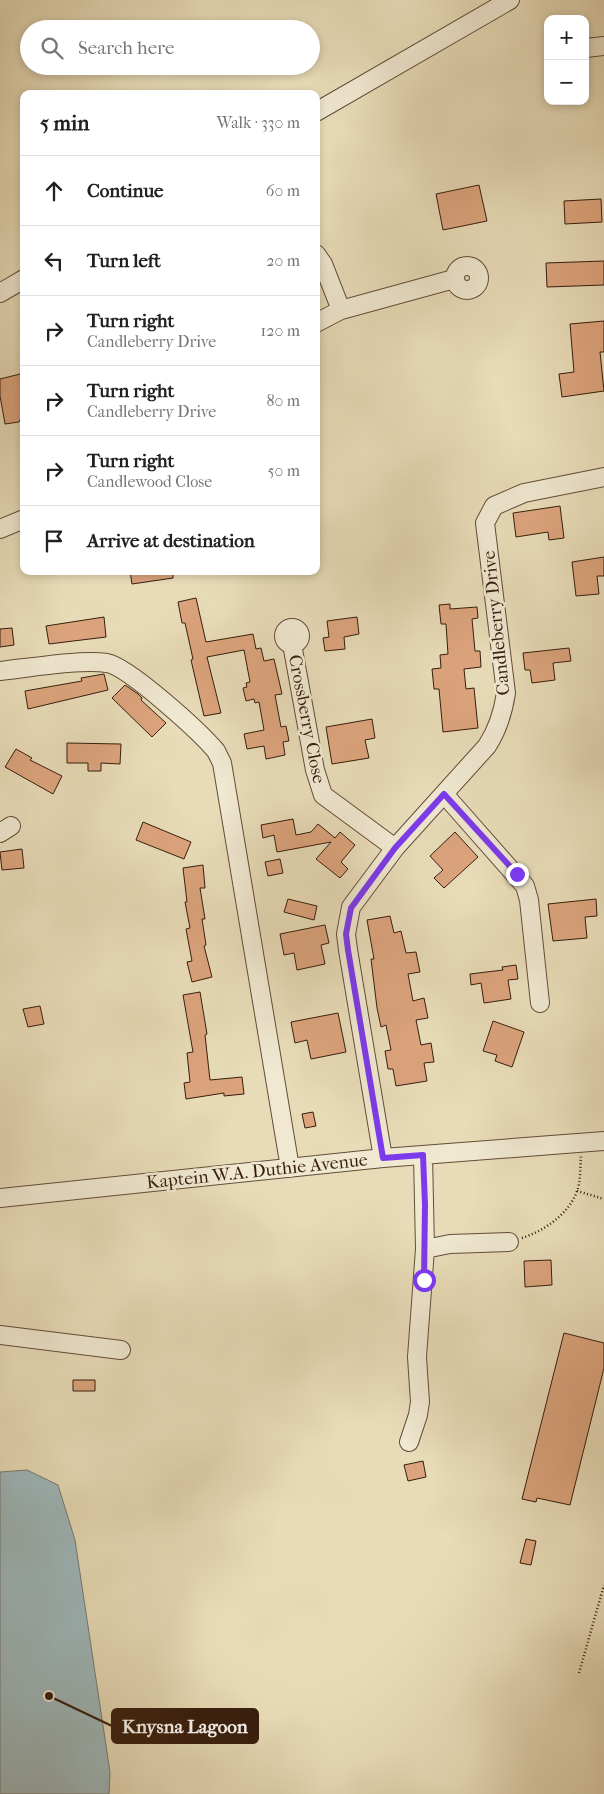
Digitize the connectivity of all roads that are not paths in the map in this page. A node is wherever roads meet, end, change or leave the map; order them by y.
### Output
1 (510, 0) edge
2 (604, 46) edge
3 (589, 48) edge
4 (320, 110) edge
5 (320, 260) edge
6 (454, 278) dead end
7 (20, 280) edge
8 (0, 293) edge
9 (341, 310) junction
10 (320, 321) edge
11 (604, 477) edge
12 (0, 515) edge
13 (20, 520) edge
14 (20, 521) edge
15 (0, 529) edge
16 (292, 644) dead end
17 (0, 671) edge
18 (444, 794) junction
19 (395, 848) junction
20 (540, 1003) dead end
21 (604, 1141) edge
22 (423, 1155) junction
23 (383, 1158) junction
24 (290, 1168) junction
25 (0, 1198) edge
26 (509, 1242) road end
27 (425, 1249) junction
28 (0, 1336) edge
29 (121, 1350) dead end
30 (408, 1442) dead end

1 - 4 street
2 - 3 street
5 - 9 street
6 - 9 street
7 - 8 street
9 - 10 street
11 - 18 street, Candleberry Drive
12 - 13 street
14 - 15 street
16 - 19 street, Crossberry Close
17 - 24 street
18 - 19 street, Candleberry Drive
18 - 20 street
19 - 23 street, Candleberry Drive
21 - 22 street, Kaptein W.A. Duthie Avenue
22 - 23 street, Kaptein W.A. Duthie Avenue
22 - 27 street
23 - 24 street, Kaptein W.A. Duthie Avenue
24 - 25 street, Kaptein W.A. Duthie Avenue
26 - 27 street
27 - 30 street
28 - 29 street

